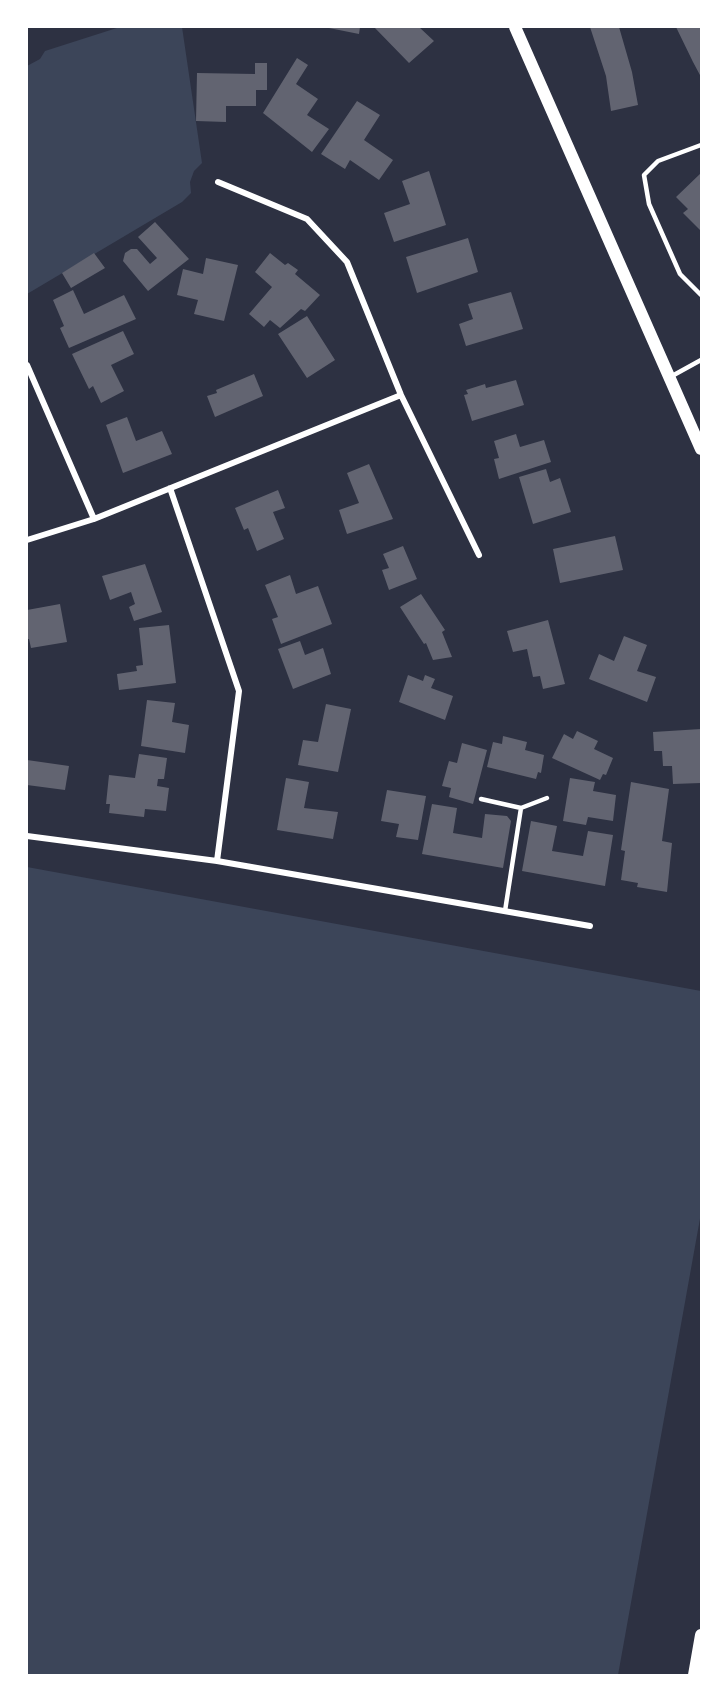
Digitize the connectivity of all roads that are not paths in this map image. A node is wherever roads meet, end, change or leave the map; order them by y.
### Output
1 (515, 27) edge
2 (701, 145) edge
3 (218, 182) dead end
4 (701, 295) edge
5 (701, 360) edge
6 (27, 365) edge
7 (669, 378) junction
8 (401, 395) junction
9 (701, 449) edge
10 (170, 488) junction
11 (94, 519) junction
12 (27, 540) edge
13 (479, 555) dead end
14 (547, 798) dead end
15 (481, 799) dead end
16 (521, 808) junction
17 (27, 836) edge
18 (217, 861) junction
19 (505, 910) junction
20 (590, 926) dead end
21 (701, 1635) edge
22 (694, 1675) edge

1 - 7 main road
2 - 4 lane
3 - 8 street
5 - 7 lane
6 - 11 street
7 - 9 main road
8 - 10 street
8 - 13 street
10 - 11 street
10 - 18 street
11 - 12 street
14 - 16 lane
15 - 16 lane
16 - 19 lane
17 - 18 street
18 - 19 street
19 - 20 street
21 - 22 main road

